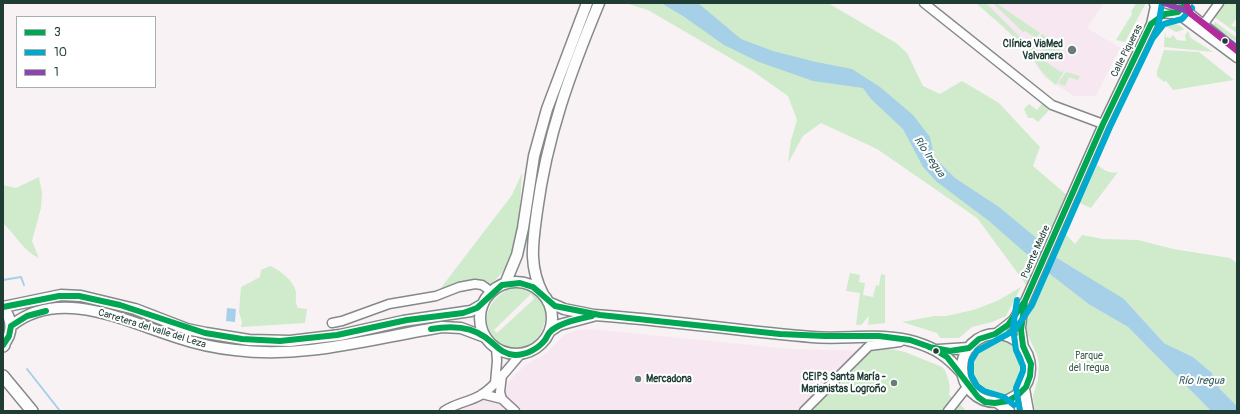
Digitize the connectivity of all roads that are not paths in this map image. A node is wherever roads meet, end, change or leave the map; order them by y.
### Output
1 (924, 3) edge
2 (1186, 3) edge
3 (1219, 3) edge
4 (1154, 4) edge
5 (586, 5) edge
6 (598, 7) edge
7 (1165, 14) junction
8 (1174, 14) junction
9 (1151, 24) junction
10 (1203, 25) junction
11 (1237, 51) edge
12 (1237, 58) edge
13 (1102, 124) junction
14 (504, 284) junction
15 (492, 292) junction
16 (545, 298) junction
17 (1025, 301) junction
18 (483, 304) junction
19 (3, 307) edge
20 (594, 315) junction
21 (332, 323) dead end
22 (11, 326) junction
23 (550, 331) junction
24 (995, 334) junction
25 (485, 337) junction
26 (916, 342) junction
27 (3, 345) edge
28 (496, 348) junction
29 (968, 348) junction
30 (1024, 348) junction
31 (938, 350) junction
32 (521, 354) junction
33 (962, 373) junction
34 (502, 375) junction
35 (3, 376) edge
36 (495, 383) junction
37 (967, 386) junction
38 (1024, 388) junction
39 (482, 394) junction
40 (502, 399) junction
41 (998, 403) junction
42 (32, 411) edge
43 (444, 411) edge
44 (515, 411) edge
45 (804, 411) edge
46 (948, 411) edge
47 (1009, 411) edge
48 (1028, 411) edge

1 - 13 street
2 - 8 street
2 - 10 street
3 - 10 street
4 - 7 street
4 - 9 street, Calle Piqueras
5 - 14 main road
6 - 16 main road
7 - 8 street
7 - 9 street, Calle Piqueras
8 - 12 street
9 - 13 street, Calle Piqueras
10 - 11 street
13 - 17 street, Puente Madre
14 - 15 main road
14 - 16 main road
15 - 18 main road
15 - 21 street
16 - 20 main road
16 - 23 main road
17 - 24 street
17 - 30 street
18 - 19 main road, Carretera del valle del Leza
18 - 25 main road
19 - 22 main road
20 - 23 main road
20 - 26 main road
22 - 25 main road, Carretera del valle del Leza
22 - 27 main road
23 - 32 main road
24 - 29 main road
24 - 30 main road
25 - 28 main road
26 - 31 main road
26 - 45 street
28 - 32 main road
28 - 36 street
29 - 31 main road
29 - 33 main road
30 - 38 main road
31 - 33 main road
32 - 34 street
33 - 37 main road
34 - 36 street
34 - 40 street
35 - 42 highway
36 - 39 street
37 - 41 main road
37 - 46 street
38 - 41 main road
38 - 48 main road
39 - 40 street
39 - 43 street
40 - 44 street
41 - 47 main road

